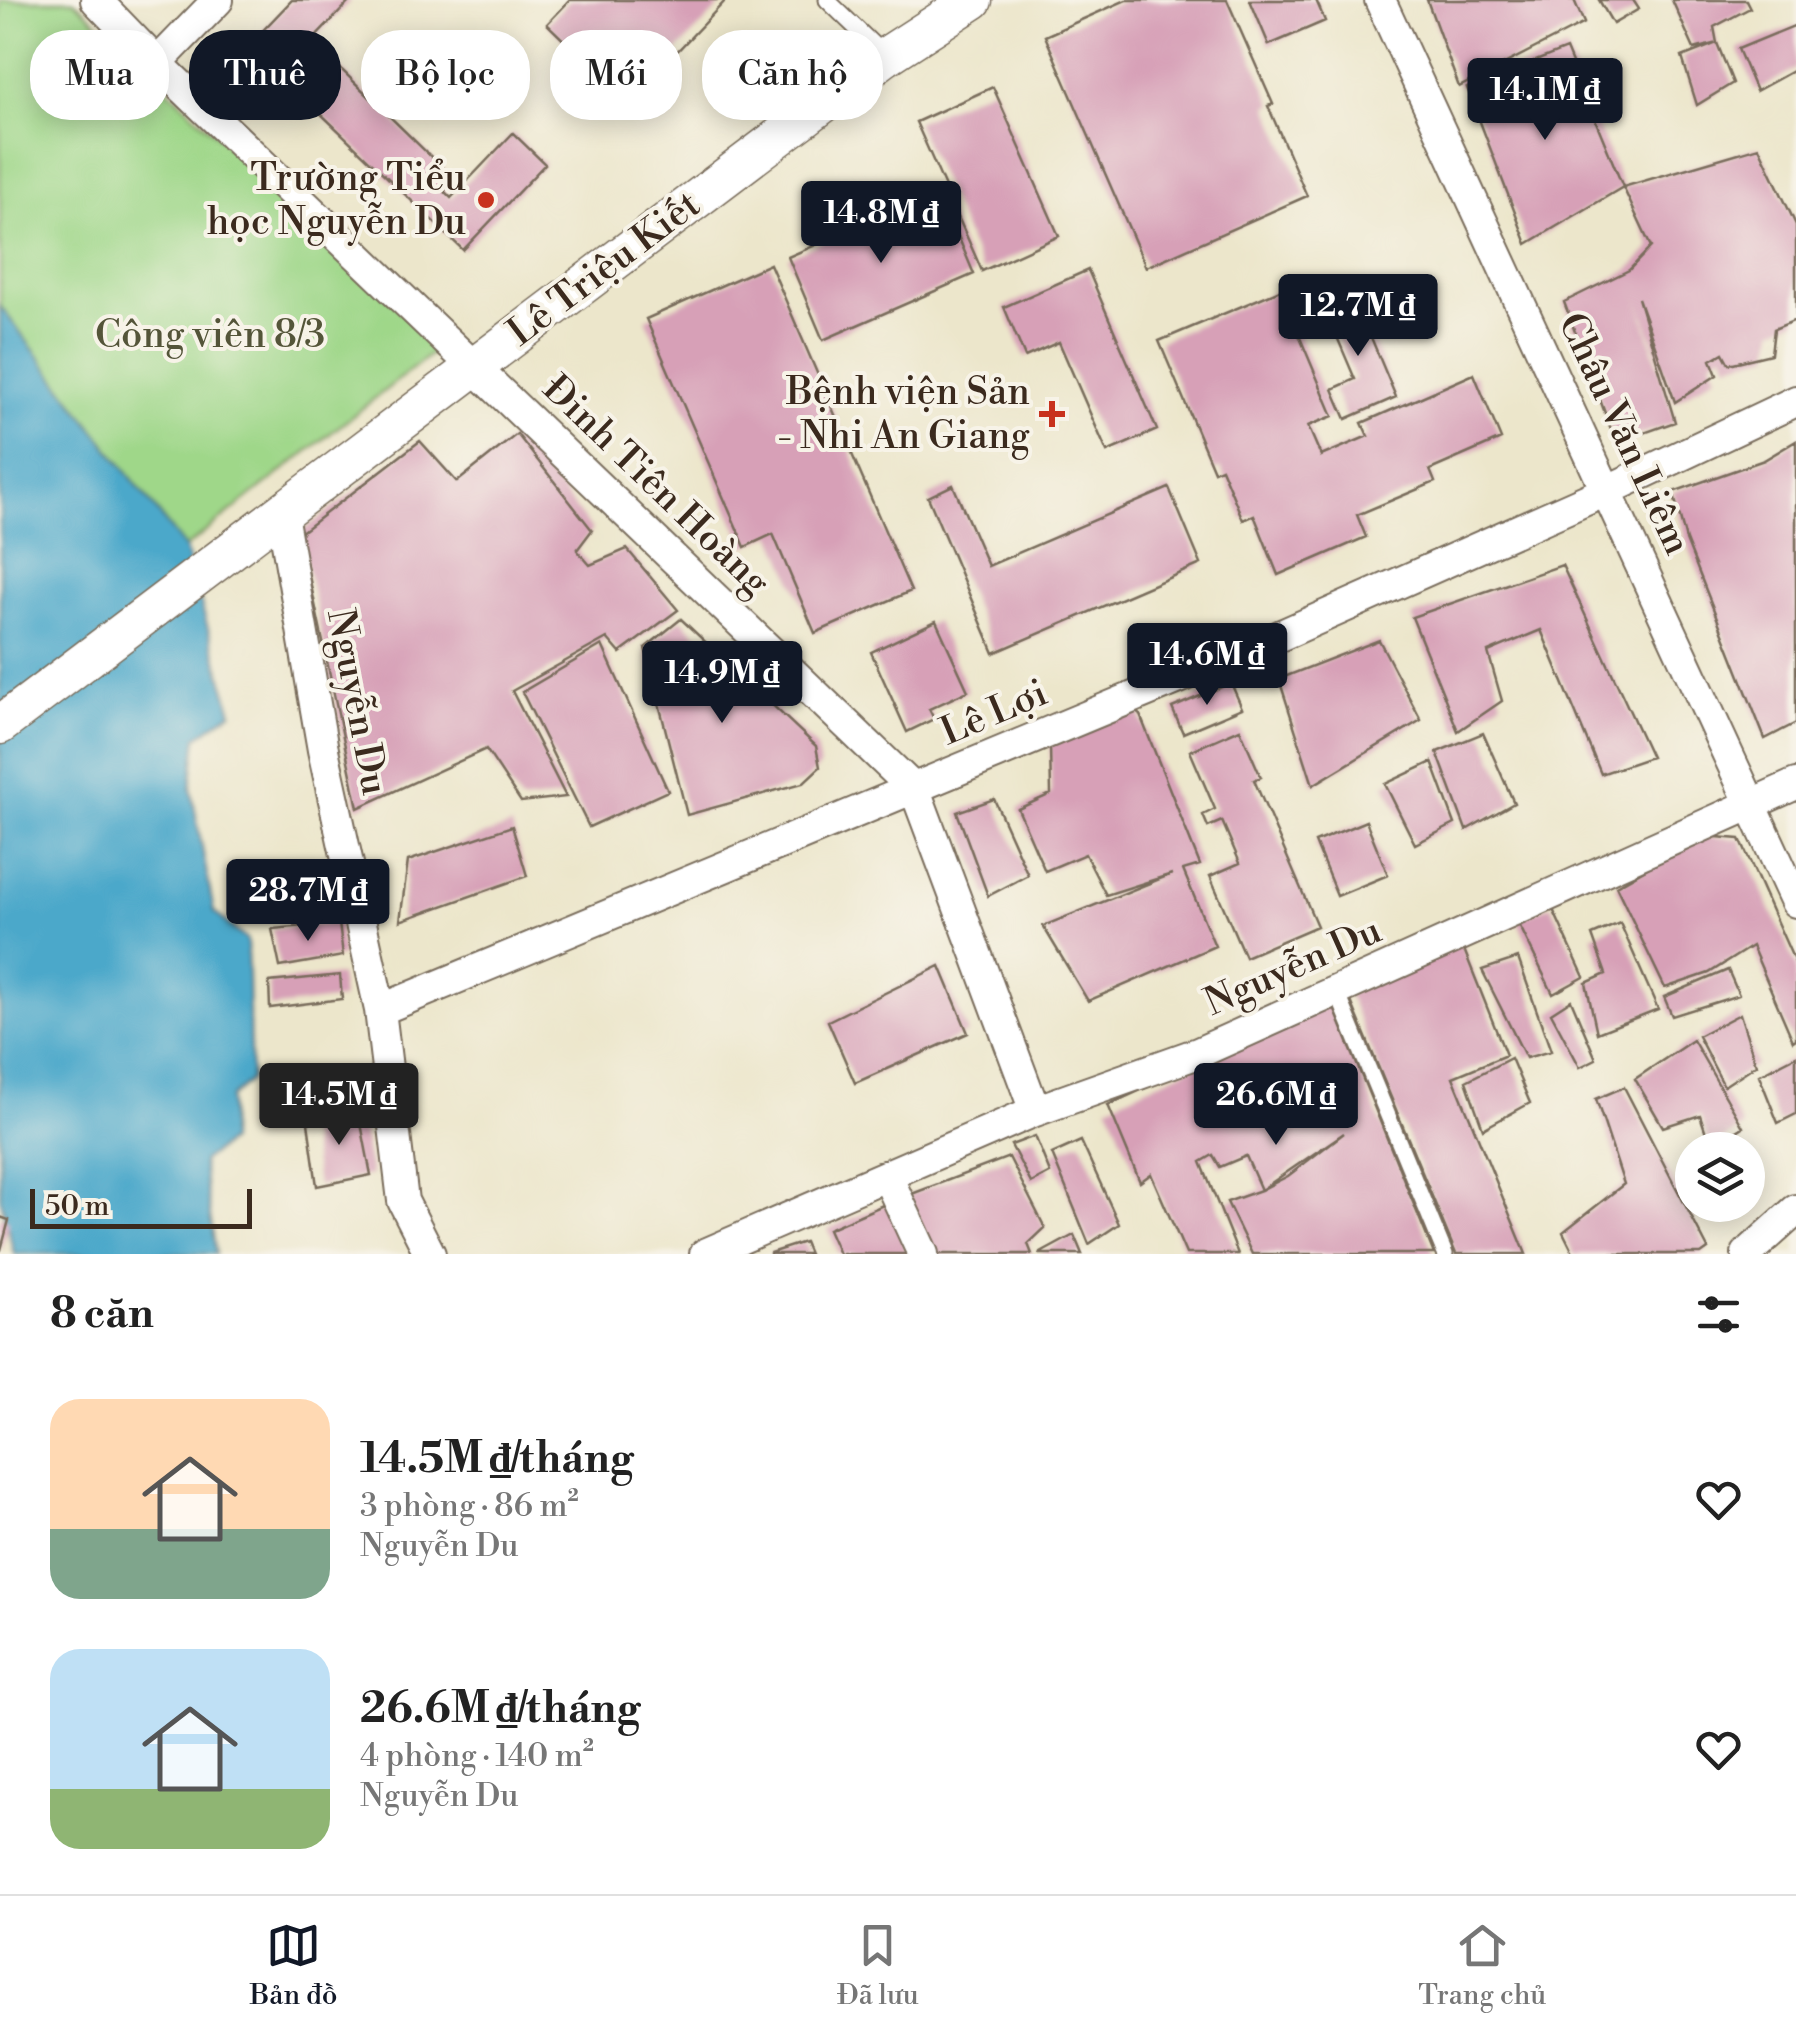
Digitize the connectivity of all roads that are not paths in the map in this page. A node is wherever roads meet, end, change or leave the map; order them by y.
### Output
1 (96, 0) edge
2 (218, 0) edge
3 (827, 0) edge
4 (973, 0) edge
5 (1380, 0) edge
6 (126, 30) edge
7 (169, 50) edge
8 (885, 57) junction
9 (169, 74) edge
10 (475, 367) junction
11 (1796, 401) edge
12 (1606, 491) junction
13 (282, 514) junction
14 (0, 725) edge
15 (1796, 784) edge
16 (915, 790) junction
17 (1751, 804) junction
18 (1796, 902) edge
19 (1337, 992) junction
20 (380, 1010) junction
21 (1035, 1112) junction
22 (887, 1176) junction
23 (1796, 1210) edge
24 (430, 1254) edge
25 (704, 1254) edge
26 (923, 1254) edge
27 (1445, 1254) edge
28 (1747, 1254) edge

1 - 6 street, Đinh Tiên Hoàng
2 - 7 street
3 - 8 lane
4 - 8 street, Lê Triệu Kiết
5 - 12 street, Châu Văn Liêm
8 - 10 street, Lê Triệu Kiết
9 - 10 street, Đinh Tiên Hoàng
10 - 13 street, Lê Triệu Kiết
10 - 16 street, Đinh Tiên Hoàng
11 - 12 street, Lê Lợi
12 - 16 street, Lê Lợi
12 - 17 street, Châu Văn Liêm
13 - 14 street, Lê Triệu Kiết
13 - 20 street, Nguyễn Du
15 - 17 street, Nguyễn Du
16 - 20 street, Lê Lợi
16 - 21 street, Đinh Tiên Hoàng
17 - 18 street, Châu Văn Liêm
17 - 19 street, Nguyễn Du
19 - 21 street, Nguyễn Du
19 - 27 lane
20 - 24 street, Nguyễn Du
21 - 22 street, Nguyễn Du
22 - 25 street, Nguyễn Du
22 - 26 street
23 - 28 street

